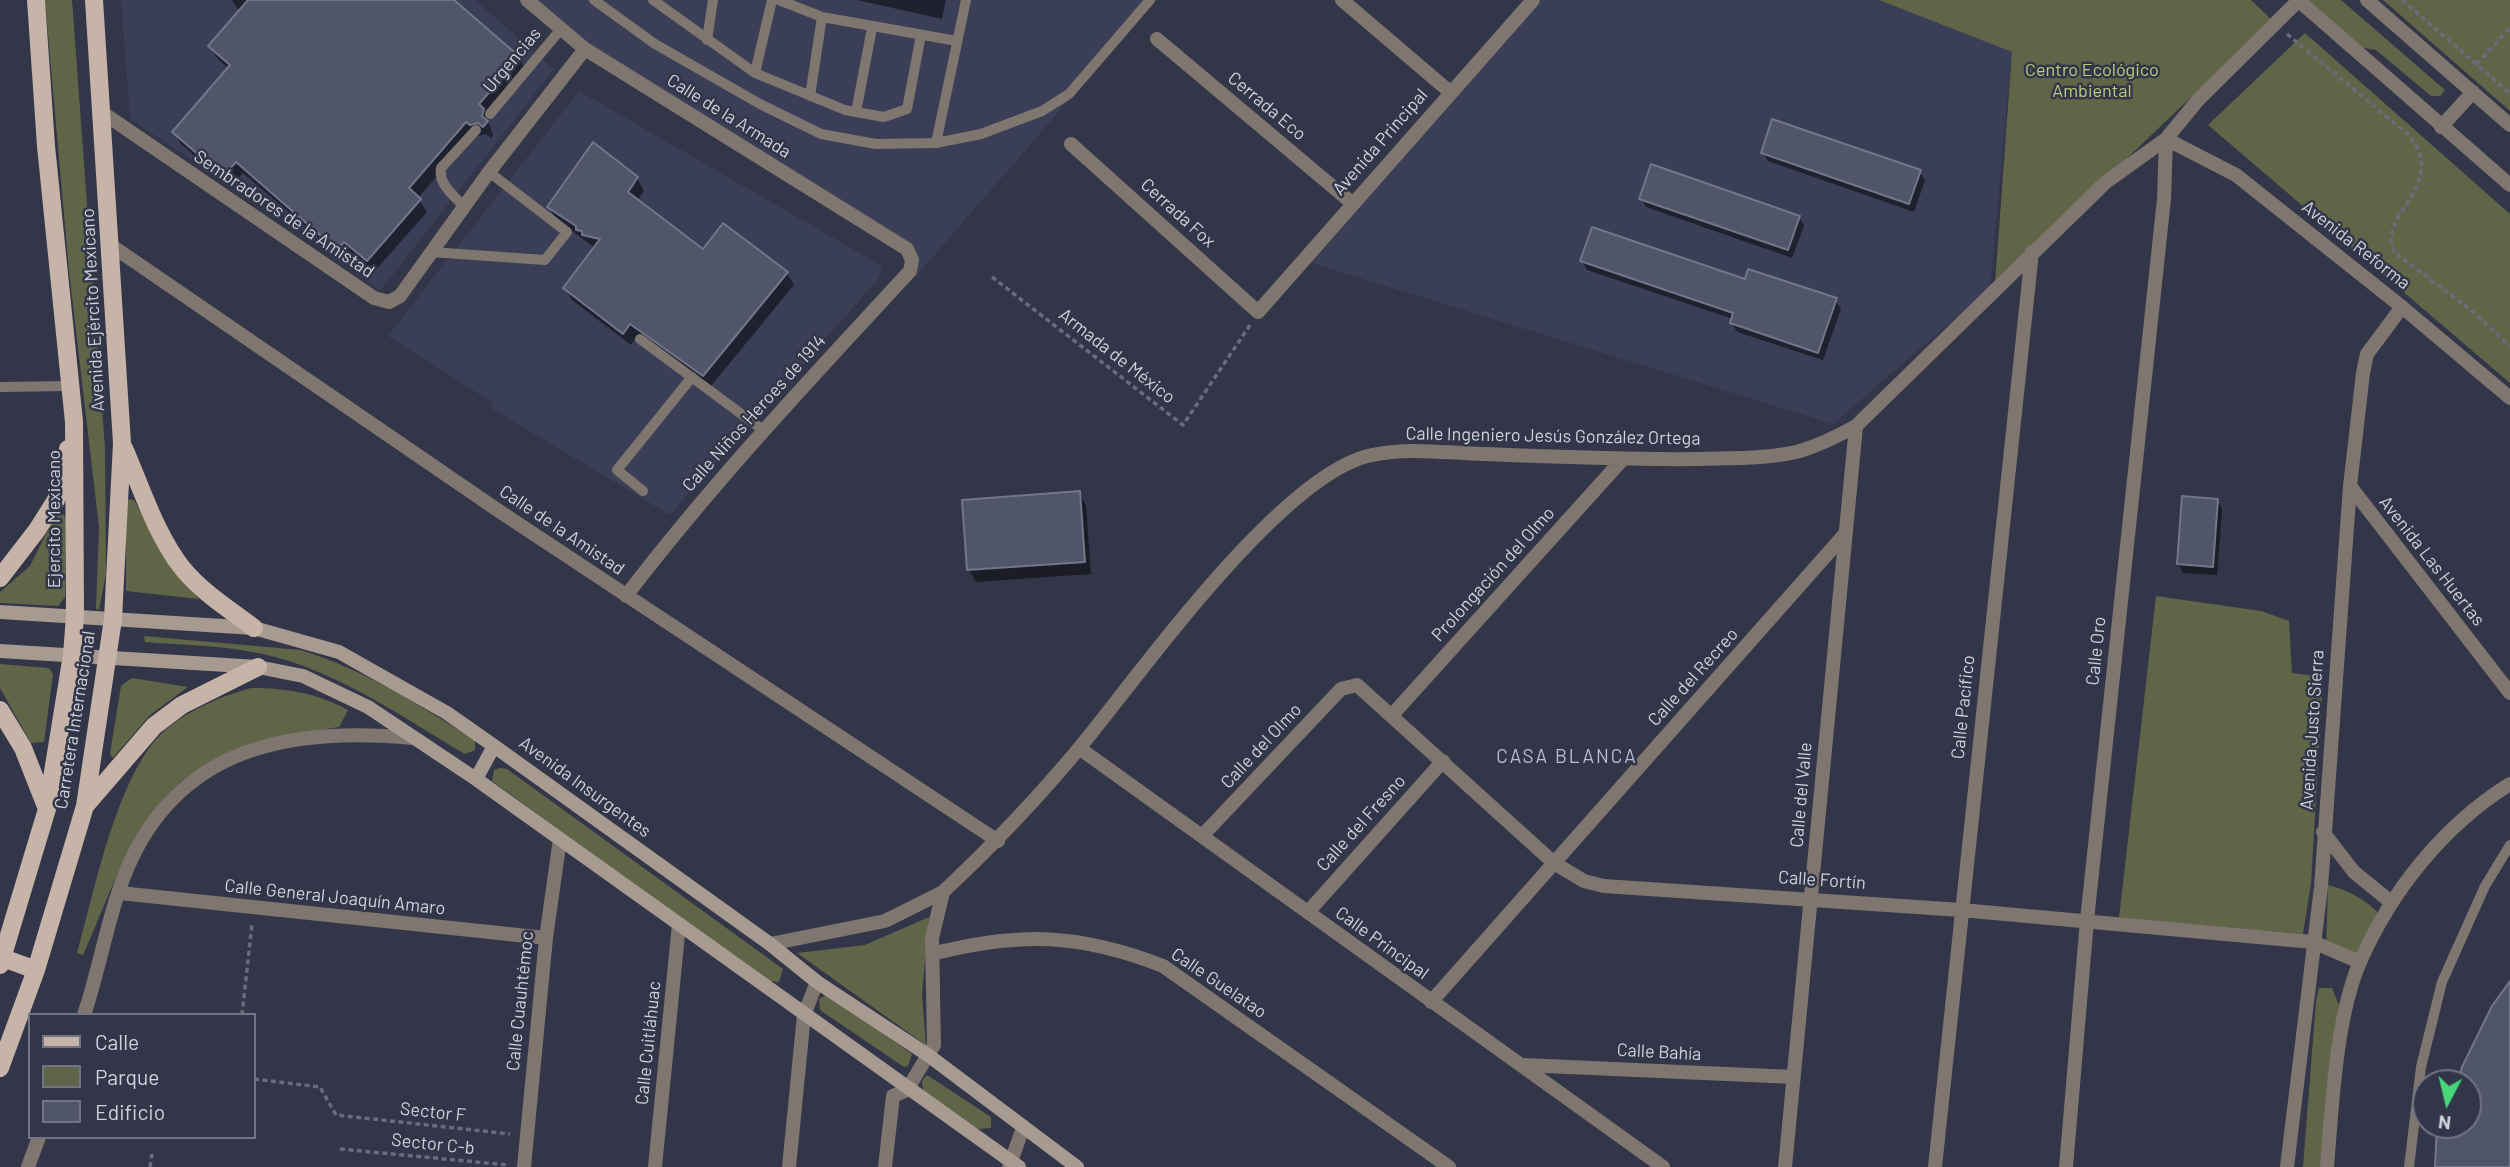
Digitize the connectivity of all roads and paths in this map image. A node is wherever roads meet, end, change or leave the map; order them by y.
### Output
1 (36, 0) edge
2 (94, 0) edge
3 (527, 0) edge
4 (594, 0) edge
5 (653, 0) edge
6 (713, 0) edge
7 (772, 0) edge
8 (779, 0) edge
9 (966, 0) edge
10 (1150, 0) edge
11 (1342, 0) edge
12 (1533, 0) edge
13 (2298, 0) edge
14 (2367, 0) edge
15 (2402, 0) edge
16 (665, 4) edge
17 (822, 17) junction
18 (2275, 24) junction
19 (872, 28) junction
20 (2510, 28) edge
21 (561, 29) junction
22 (920, 35) junction
23 (1157, 39) dead end
24 (707, 40) junction
25 (957, 41) junction
26 (585, 49) junction
27 (2477, 64) junction
28 (755, 73) junction
29 (1450, 92) junction
30 (2473, 92) junction
31 (2510, 93) edge
32 (810, 96) junction
33 (856, 112) junction
34 (103, 113) junction
35 (490, 114) dead end
36 (2510, 125) edge
37 (2441, 127) junction
38 (476, 130) dead end
39 (2166, 139) junction
40 (936, 143) junction
41 (1071, 144) dead end
42 (489, 172) junction
43 (2510, 185) edge
44 (1352, 203) junction
45 (465, 208) junction
46 (109, 244) junction
47 (431, 252) junction
48 (2032, 252) junction
49 (912, 260) joint
50 (992, 277) dead end
51 (2402, 307) junction
52 (1258, 312) junction
53 (639, 339) dead end
54 (2510, 346) edge
55 (692, 377) junction
56 (71, 386) junction
57 (0, 387) edge
58 (2510, 398) edge
59 (74, 422) junction
60 (1856, 426) junction
61 (763, 430) junction
62 (122, 443) junction
63 (1622, 460) junction
64 (2350, 486) junction
65 (643, 491) dead end
66 (1845, 534) junction
67 (0, 578) edge
68 (626, 596) junction
69 (0, 612) edge
70 (75, 616) junction
71 (113, 619) junction
72 (254, 628) junction
73 (0, 651) edge
74 (72, 656) junction
75 (107, 657) junction
76 (258, 667) junction
77 (1351, 685) joint
78 (2510, 693) edge
79 (0, 710) edge
80 (1393, 714) junction
81 (413, 738) junction
82 (494, 746) junction
83 (1079, 748) junction
84 (1443, 761) junction
85 (475, 779) junction
86 (2508, 790) edge
87 (85, 806) junction
88 (47, 809) junction
89 (2323, 832) junction
90 (1202, 836) junction
91 (560, 839) junction
92 (998, 841) junction
93 (2510, 845) edge
94 (1554, 863) junction
95 (943, 892) junction
96 (120, 893) junction
97 (1810, 899) junction
98 (2392, 903) junction
99 (254, 908) junction
100 (1961, 910) junction
101 (1308, 912) junction
102 (2087, 920) junction
103 (679, 924) junction
104 (546, 938) junction
105 (2313, 942) junction
106 (770, 944) junction
107 (932, 954) junction
108 (1, 961) edge
109 (2360, 962) junction
110 (36, 970) junction
111 (817, 982) junction
112 (1431, 1002) junction
113 (85, 1013) edge
114 (242, 1013) edge
115 (804, 1015) junction
116 (928, 1055) junction
117 (1522, 1065) junction
118 (0, 1068) edge
119 (1794, 1077) junction
120 (256, 1079) edge
121 (907, 1090) junction
122 (1023, 1128) junction
123 (526, 1136) junction
124 (38, 1139) edge
125 (340, 1149) dead end
126 (152, 1154) dead end
127 (1012, 1165) edge
128 (28, 1167) edge
129 (150, 1167) edge
130 (524, 1167) edge
131 (655, 1167) edge
132 (789, 1167) edge
133 (885, 1167) edge
134 (1077, 1167) edge
135 (1449, 1167) edge
136 (1663, 1167) edge
137 (1784, 1167) edge
138 (1935, 1167) edge
139 (2066, 1167) edge
140 (2287, 1167) edge
141 (2327, 1167) edge
142 (2409, 1167) edge

1 - 56 main road, Avenida Ejército Mexicano
2 - 34 main road, Avenida Ejército Mexicano
3 - 21 street, Calle de la Armada
4 - 40 lane
5 - 16 lane
6 - 24 lane
7 - 28 lane
8 - 17 lane
9 - 25 lane
10 - 40 lane
11 - 29 street
12 - 29 street, Avenida Principal
13 - 18 street, Calle Ingeniero Jesús González Ortega
13 - 37 street
14 - 30 street
15 - 27 path
16 - 24 lane
17 - 19 lane
17 - 32 lane
18 - 39 street, Calle Ingeniero Jesús González Ortega
18 - 54 path
19 - 22 lane
19 - 33 lane
20 - 27 path
21 - 26 street, Calle de la Armada
21 - 35 lane, Urgencias
22 - 25 lane
22 - 33 lane
23 - 44 street, Cerrada Eco
24 - 28 lane
25 - 40 lane
26 - 42 street, Sembradores de la Amistad
26 - 49 street, Calle de la Armada
27 - 31 path
28 - 32 lane
29 - 44 street, Avenida Principal
30 - 36 street
30 - 37 street
32 - 33 lane
34 - 46 main road, Avenida Ejército Mexicano
34 - 47 street, Sembradores de la Amistad
37 - 43 street
38 - 45 lane
39 - 48 street, Calle Ingeniero Jesús González Ortega
39 - 51 street, Avenida Reforma
39 - 102 street, Calle Oro
41 - 52 street, Cerrada Fox
42 - 45 street, Sembradores de la Amistad
42 - 47 lane
44 - 52 street, Avenida Principal
45 - 47 street, Sembradores de la Amistad
46 - 62 main road, Avenida Ejército Mexicano
46 - 68 street, Calle de la Amistad
48 - 60 street, Calle Ingeniero Jesús González Ortega
48 - 100 street, Calle Pacífico
49 - 61 street, Calle Niños Heroes de 1914
50 - 52 path, Armada de México
51 - 58 street, Avenida Reforma
51 - 64 street, Avenida Justo Sierra
53 - 55 lane
55 - 61 lane
55 - 65 lane
56 - 57 lane
56 - 59 main road, Avenida Ejército Mexicano
59 - 67 main road
59 - 70 main road, Ejercito Mexicano
60 - 63 street, Calle Ingeniero Jesús González Ortega
60 - 66 street, Calle del Valle
61 - 68 street, Calle Niños Heroes de 1914
62 - 71 main road, Avenida Ejército Mexicano
62 - 72 main road
63 - 80 street, Prolongación del Olmo
63 - 83 street, Calle Ingeniero Jesús González Ortega
64 - 78 street, Avenida Las Huertas
64 - 89 street, Avenida Justo Sierra
66 - 94 street, Calle del Recreo
66 - 97 street, Calle del Valle
68 - 92 street, Calle de la Amistad
69 - 70 main road, Avenida Insurgentes
70 - 71 main road, Avenida Insurgentes
70 - 74 main road, Carretera Internacional
71 - 72 main road, Avenida Insurgentes
71 - 75 main road, Carretera Internacional
72 - 82 main road, Avenida Insurgentes
73 - 74 main road
74 - 75 main road
74 - 88 main road, Carretera Internacional
75 - 76 main road
75 - 87 main road, Carretera Internacional
76 - 81 main road
76 - 87 main road
77 - 80 street, Calle Fortín
77 - 90 street, Calle del Olmo
79 - 88 main road
80 - 84 street, Calle Fortín
81 - 85 main road
81 - 96 street
82 - 85 main road
82 - 106 main road, Avenida Insurgentes
83 - 90 street, Calle Principal
83 - 92 street, Calle Ingeniero Jesús González Ortega
84 - 94 street, Calle Fortín
84 - 101 street, Calle del Fresno
85 - 91 main road
86 - 98 street
87 - 110 main road, Carretera Internacional
88 - 108 main road, Carretera Internacional
89 - 98 street
89 - 105 street, Avenida Justo Sierra
90 - 101 street, Calle Principal
91 - 103 main road
91 - 104 street, Calle Cuauhtémoc
92 - 95 street, Calle Ingeniero Jesús González Ortega
93 - 142 lane
94 - 97 street, Calle Fortín
94 - 112 street, Calle del Recreo
95 - 106 street, Calle Ingeniero Jesús González Ortega
95 - 107 street
96 - 99 street, Calle General Joaquín Amaro
96 - 113 street
97 - 100 street, Calle Fortín
97 - 119 street, Calle del Valle
98 - 109 street
99 - 104 street, Calle General Joaquín Amaro
99 - 114 path
100 - 102 street, Calle Fortín
100 - 138 street, Calle Pacífico
101 - 112 street, Calle Principal
102 - 105 street, Calle Fortín
102 - 139 street, Calle Oro
103 - 115 main road
103 - 131 street, Calle Cuitláhuac
104 - 123 street, Calle Cuauhtémoc
105 - 109 street, Calle Fortín
105 - 140 street, Avenida Justo Sierra
106 - 111 main road, Avenida Insurgentes
107 - 116 street
107 - 135 street, Calle Guelatao
108 - 110 main road
109 - 141 street
110 - 118 main road, Carretera Internacional
111 - 115 street
111 - 116 main road, Avenida Insurgentes
112 - 117 street, Calle Principal
115 - 121 main road
115 - 132 street
116 - 121 street
116 - 122 main road, Avenida Insurgentes
117 - 119 street, Calle Bahía
117 - 136 street, Calle Principal
119 - 137 street, Calle del Valle
120 - 123 path, Sector F
121 - 127 main road
121 - 133 street
122 - 127 street
122 - 134 main road, Avenida Insurgentes
123 - 130 street, Calle Cuauhtémoc
124 - 128 street
125 - 130 path, Sector C-b
126 - 129 path

